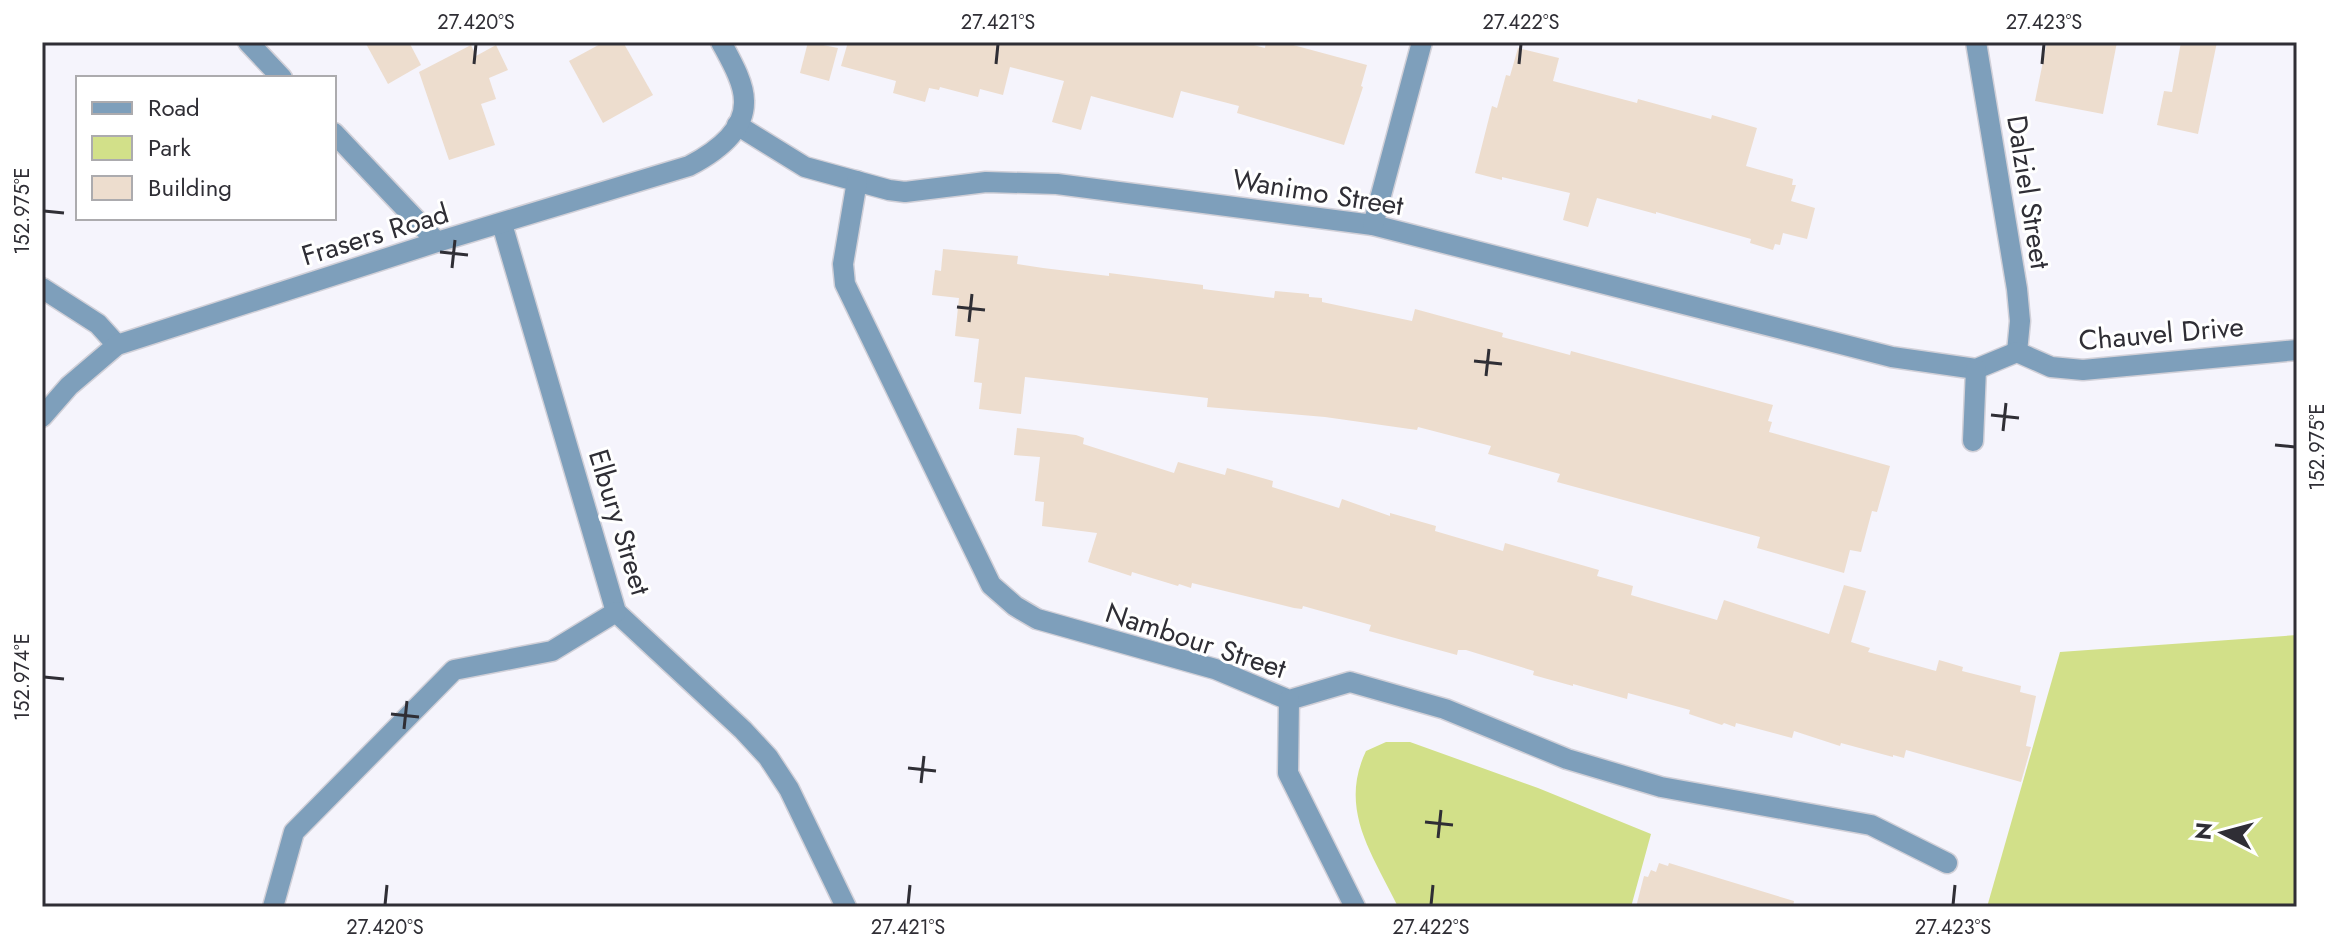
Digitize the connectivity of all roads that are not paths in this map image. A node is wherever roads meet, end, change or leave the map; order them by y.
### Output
1 (248, 42) edge
2 (721, 42) edge
3 (1422, 42) edge
4 (1976, 42) edge
5 (280, 76) edge
6 (737, 125) junction
7 (336, 135) edge
8 (857, 181) junction
9 (502, 224) junction
10 (1373, 225) junction
11 (437, 242) junction
12 (42, 288) edge
13 (117, 345) junction
14 (2297, 350) edge
15 (2017, 352) junction
16 (1976, 369) junction
17 (42, 417) edge
18 (1973, 441) dead end
19 (616, 612) junction
20 (1289, 700) junction
21 (1947, 863) dead end
22 (273, 907) edge
23 (846, 907) edge
24 (1355, 907) edge

1 - 5 street
2 - 6 street
3 - 10 street
4 - 15 street, Dalziel Street
6 - 8 street, Wanimo Street
6 - 9 street, Frasers Road
7 - 11 street
8 - 10 street, Wanimo Street
8 - 20 street, Nambour Street
9 - 11 street, Frasers Road
9 - 19 street, Elbury Street
10 - 16 street, Wanimo Street
11 - 13 street, Frasers Road
12 - 13 street
13 - 17 street, Frasers Road
14 - 15 street, Chauvel Drive
15 - 16 street
16 - 18 street
19 - 22 street
19 - 23 street, Elbury Street
20 - 21 street, Nambour Street
20 - 24 street

